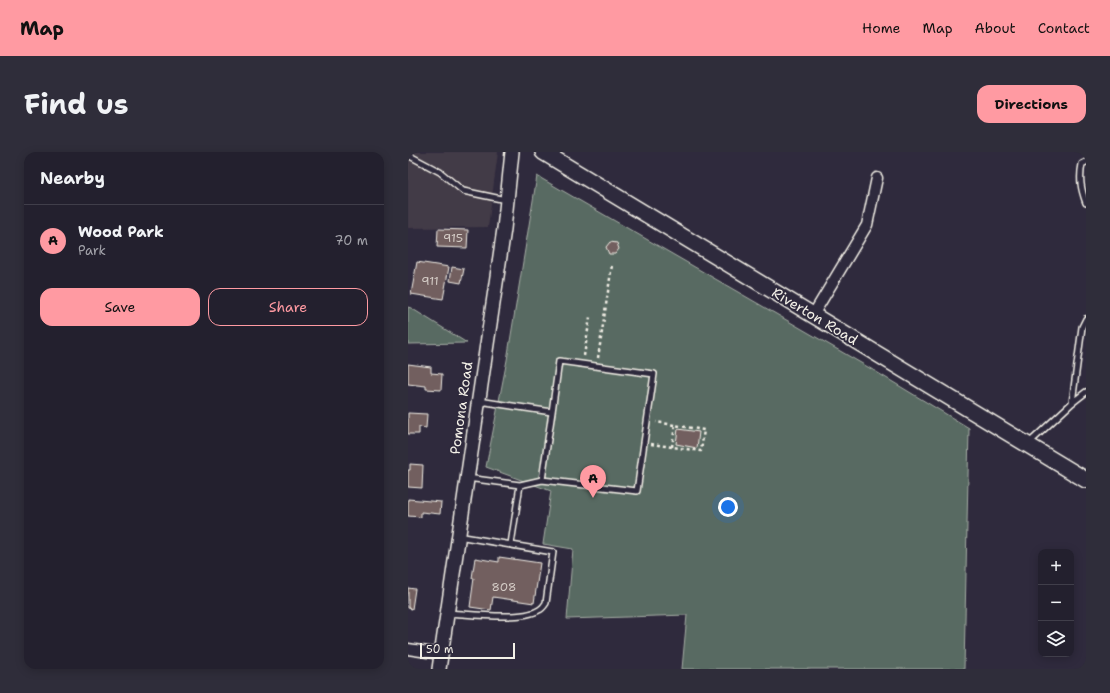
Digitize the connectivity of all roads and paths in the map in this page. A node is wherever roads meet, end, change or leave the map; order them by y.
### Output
1 (512, 152) edge
2 (543, 152) edge
3 (408, 155) edge
4 (1086, 162) edge
5 (877, 178) dead end
6 (507, 200) junction
7 (1086, 203) edge
8 (612, 265) dead end
9 (813, 315) junction
10 (590, 317) dead end
11 (1086, 319) edge
12 (582, 364) junction
13 (598, 366) junction
14 (1086, 392) edge
15 (478, 401) junction
16 (1072, 403) junction
17 (552, 412) junction
18 (647, 420) junction
19 (675, 425) junction
20 (644, 443) junction
21 (1028, 445) junction
22 (672, 447) junction
23 (467, 478) junction
24 (542, 480) junction
25 (1086, 480) edge
26 (520, 485) junction
27 (458, 536) junction
28 (511, 544) junction
29 (447, 613) junction
30 (408, 649) edge
31 (441, 654) junction
32 (439, 669) edge

1 - 6 street, Pomona Road
2 - 9 main road, Riverton Road
3 - 6 lane
4 - 7 lane
5 - 9 street
6 - 15 street, Pomona Road
8 - 13 path
9 - 21 main road, Riverton Road
10 - 12 path
11 - 16 lane
12 - 13 lane
12 - 17 lane
13 - 18 lane
14 - 16 lane
15 - 17 lane
15 - 23 street, Pomona Road
16 - 21 lane
17 - 24 lane
18 - 19 path
18 - 20 lane
19 - 22 path
19 - 22 path
20 - 22 path
20 - 24 lane
21 - 25 main road, Riverton Road
23 - 26 lane
23 - 27 street, Pomona Road
24 - 26 lane
26 - 28 lane
27 - 28 lane
27 - 29 street, Pomona Road
28 - 29 lane
29 - 31 street, Pomona Road
30 - 31 street
31 - 32 street, Pomona Road

